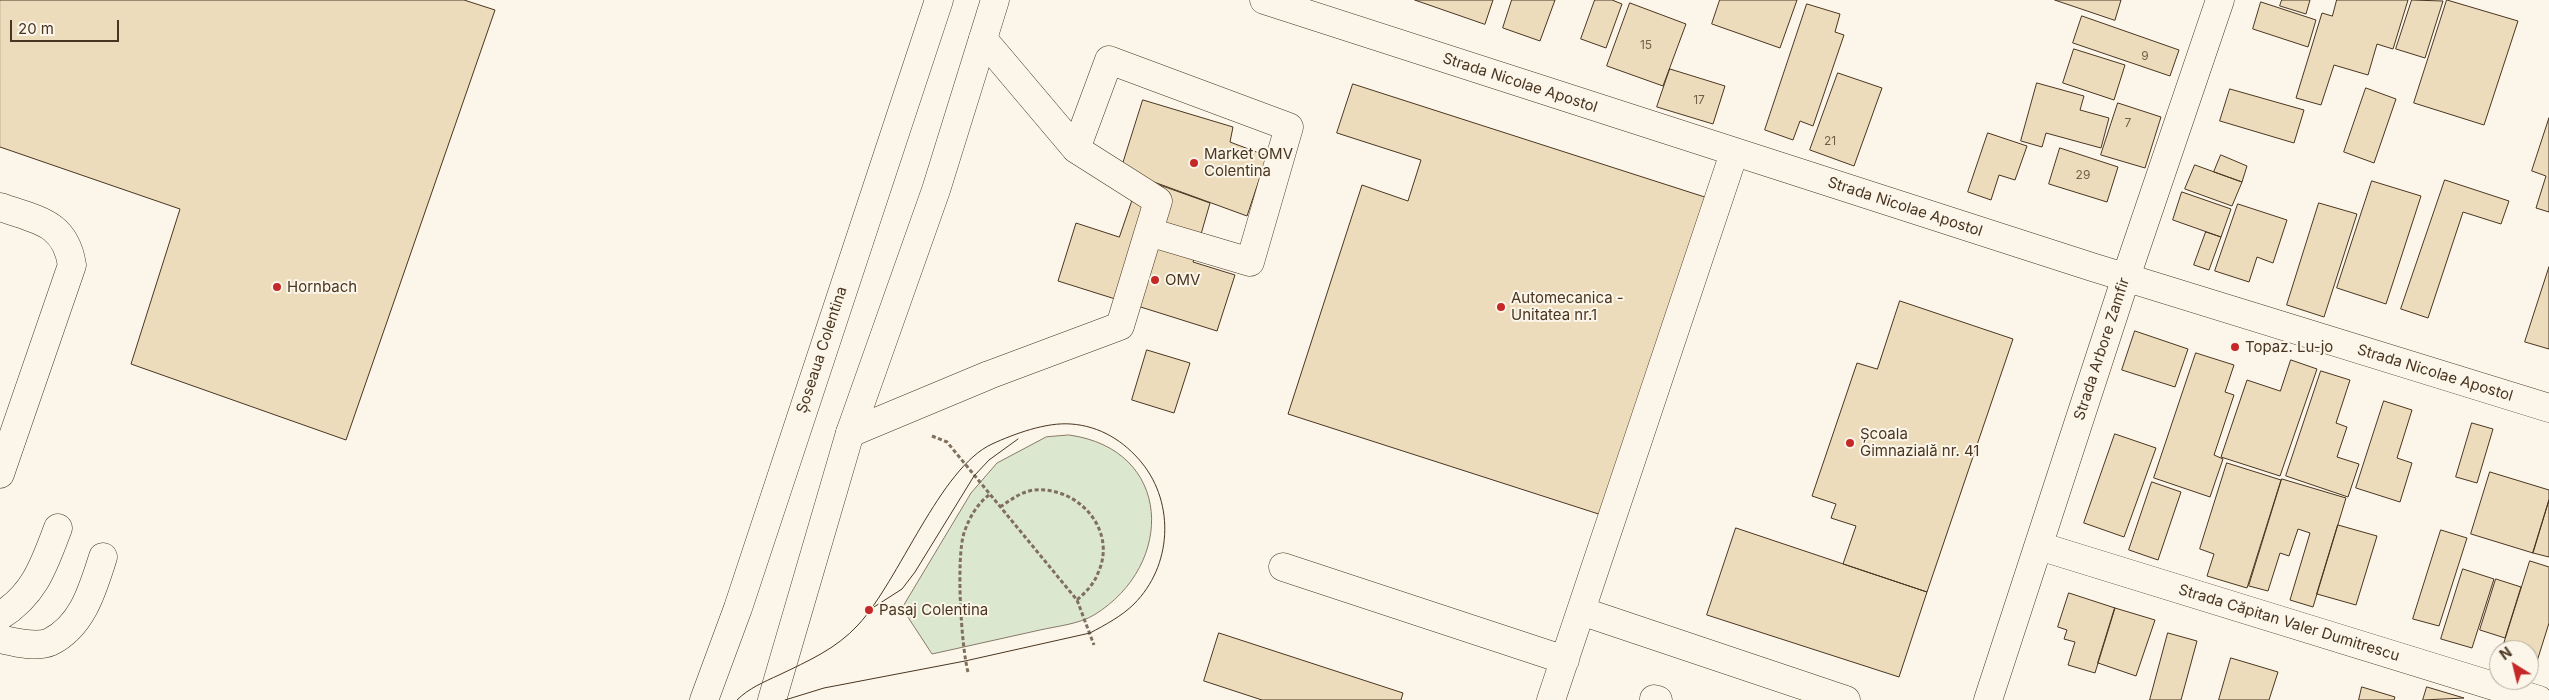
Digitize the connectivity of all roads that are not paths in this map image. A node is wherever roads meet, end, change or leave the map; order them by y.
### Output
1 (939, 0) edge
2 (995, 0) edge
3 (1264, 0) edge
4 (2220, 0) edge
5 (983, 39) junction
6 (1076, 149) junction
7 (1734, 152) junction
8 (0, 207) edge
9 (1148, 232) junction
10 (2126, 277) junction
11 (2549, 408) edge
12 (850, 433) junction
13 (0, 474) edge
14 (58, 528) dead end
15 (2039, 546) junction
16 (103, 556) dead end
17 (1283, 567) dead end
18 (1581, 611) junction
19 (0, 616) edge
20 (0, 639) edge
21 (1564, 660) junction
22 (704, 700) edge
23 (772, 700) edge
24 (1551, 700) edge
25 (1846, 700) edge
26 (1988, 700) edge
27 (2539, 700) edge

1 - 22 street, Șoseaua Colentina
2 - 5 street
3 - 7 street, Strada Nicolae Apostol
4 - 10 street, Strada Arbore Zamfir
5 - 6 street
5 - 12 street
6 - 9 street
6 - 9 street
7 - 10 street, Strada Nicolae Apostol
7 - 18 street
8 - 13 street
9 - 12 street
10 - 11 street, Strada Nicolae Apostol
10 - 15 street, Strada Arbore Zamfir
12 - 23 street
14 - 19 street
15 - 26 street, Strada Arbore Zamfir
15 - 27 street, Strada Căpitan Valer Dumitrescu
16 - 20 street
17 - 21 street
18 - 21 street
18 - 25 street
21 - 24 street

